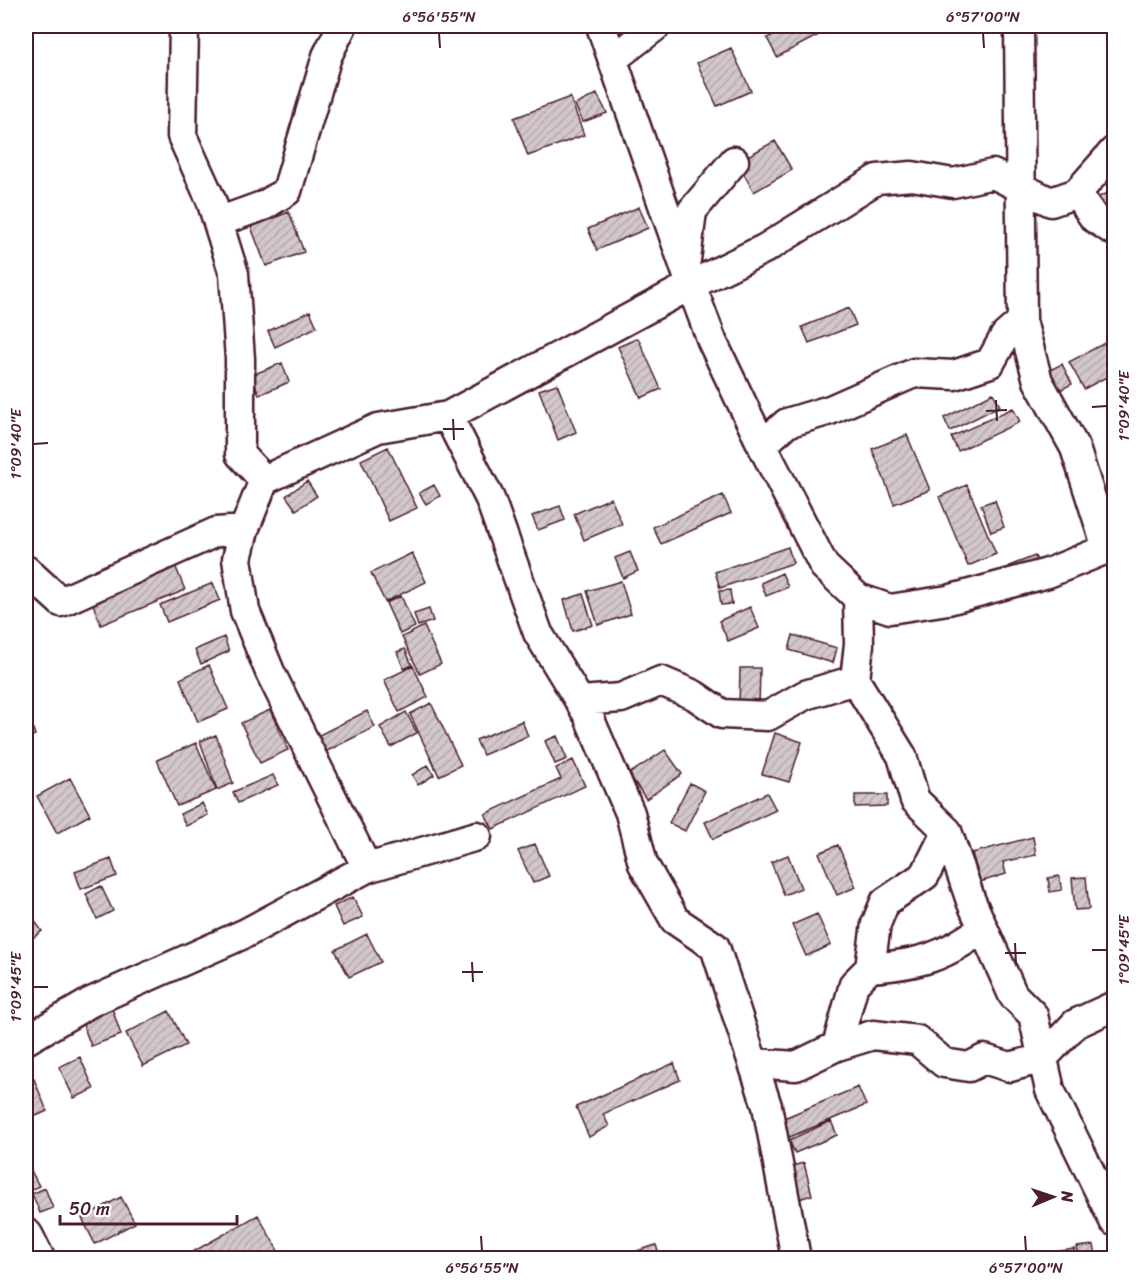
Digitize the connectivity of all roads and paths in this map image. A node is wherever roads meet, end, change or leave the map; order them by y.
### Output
1 (184, 26) edge
2 (342, 26) edge
3 (602, 26) edge
4 (656, 26) edge
5 (1019, 26) edge
6 (614, 58) junction
7 (1020, 140) junction
8 (1114, 151) edge
9 (734, 161) dead end
10 (993, 174) junction
11 (1020, 186) junction
12 (1064, 198) junction
13 (218, 222) junction
14 (1021, 224) junction
15 (1114, 231) edge
16 (688, 277) junction
17 (1022, 321) junction
18 (990, 363) junction
19 (1038, 381) junction
20 (448, 416) junction
21 (762, 445) junction
22 (264, 480) junction
23 (244, 530) junction
24 (1111, 547) edge
25 (26, 570) edge
26 (858, 598) junction
27 (855, 680) junction
28 (580, 701) junction
29 (947, 831) junction
30 (477, 836) dead end
31 (367, 868) junction
32 (983, 928) junction
33 (870, 968) junction
34 (1114, 1006) edge
35 (26, 1040) edge
36 (837, 1046) junction
37 (1043, 1058) junction
38 (753, 1063) junction
39 (1114, 1221) edge
40 (26, 1236) edge
41 (37, 1258) edge
42 (796, 1258) edge

1 - 13 street
2 - 13 street
3 - 6 street
4 - 6 street
5 - 7 street
6 - 16 street
7 - 10 street
7 - 11 street
8 - 12 street
9 - 16 street
10 - 11 street
10 - 16 street
11 - 12 street
11 - 14 street
12 - 14 street
12 - 15 street
13 - 22 street
14 - 17 street
16 - 20 street
16 - 21 street
17 - 18 street
17 - 19 street
18 - 19 street
18 - 21 street
19 - 24 street
20 - 22 street
20 - 28 street
21 - 26 street
22 - 23 street
23 - 25 street
23 - 31 street
24 - 26 street
26 - 27 street
27 - 28 street
27 - 29 street
28 - 38 street
29 - 32 street
29 - 33 street
30 - 31 street
31 - 35 street
32 - 33 street
32 - 37 street
33 - 36 street
34 - 37 street
36 - 37 street
36 - 38 street
37 - 39 street
38 - 42 street
40 - 41 main road

